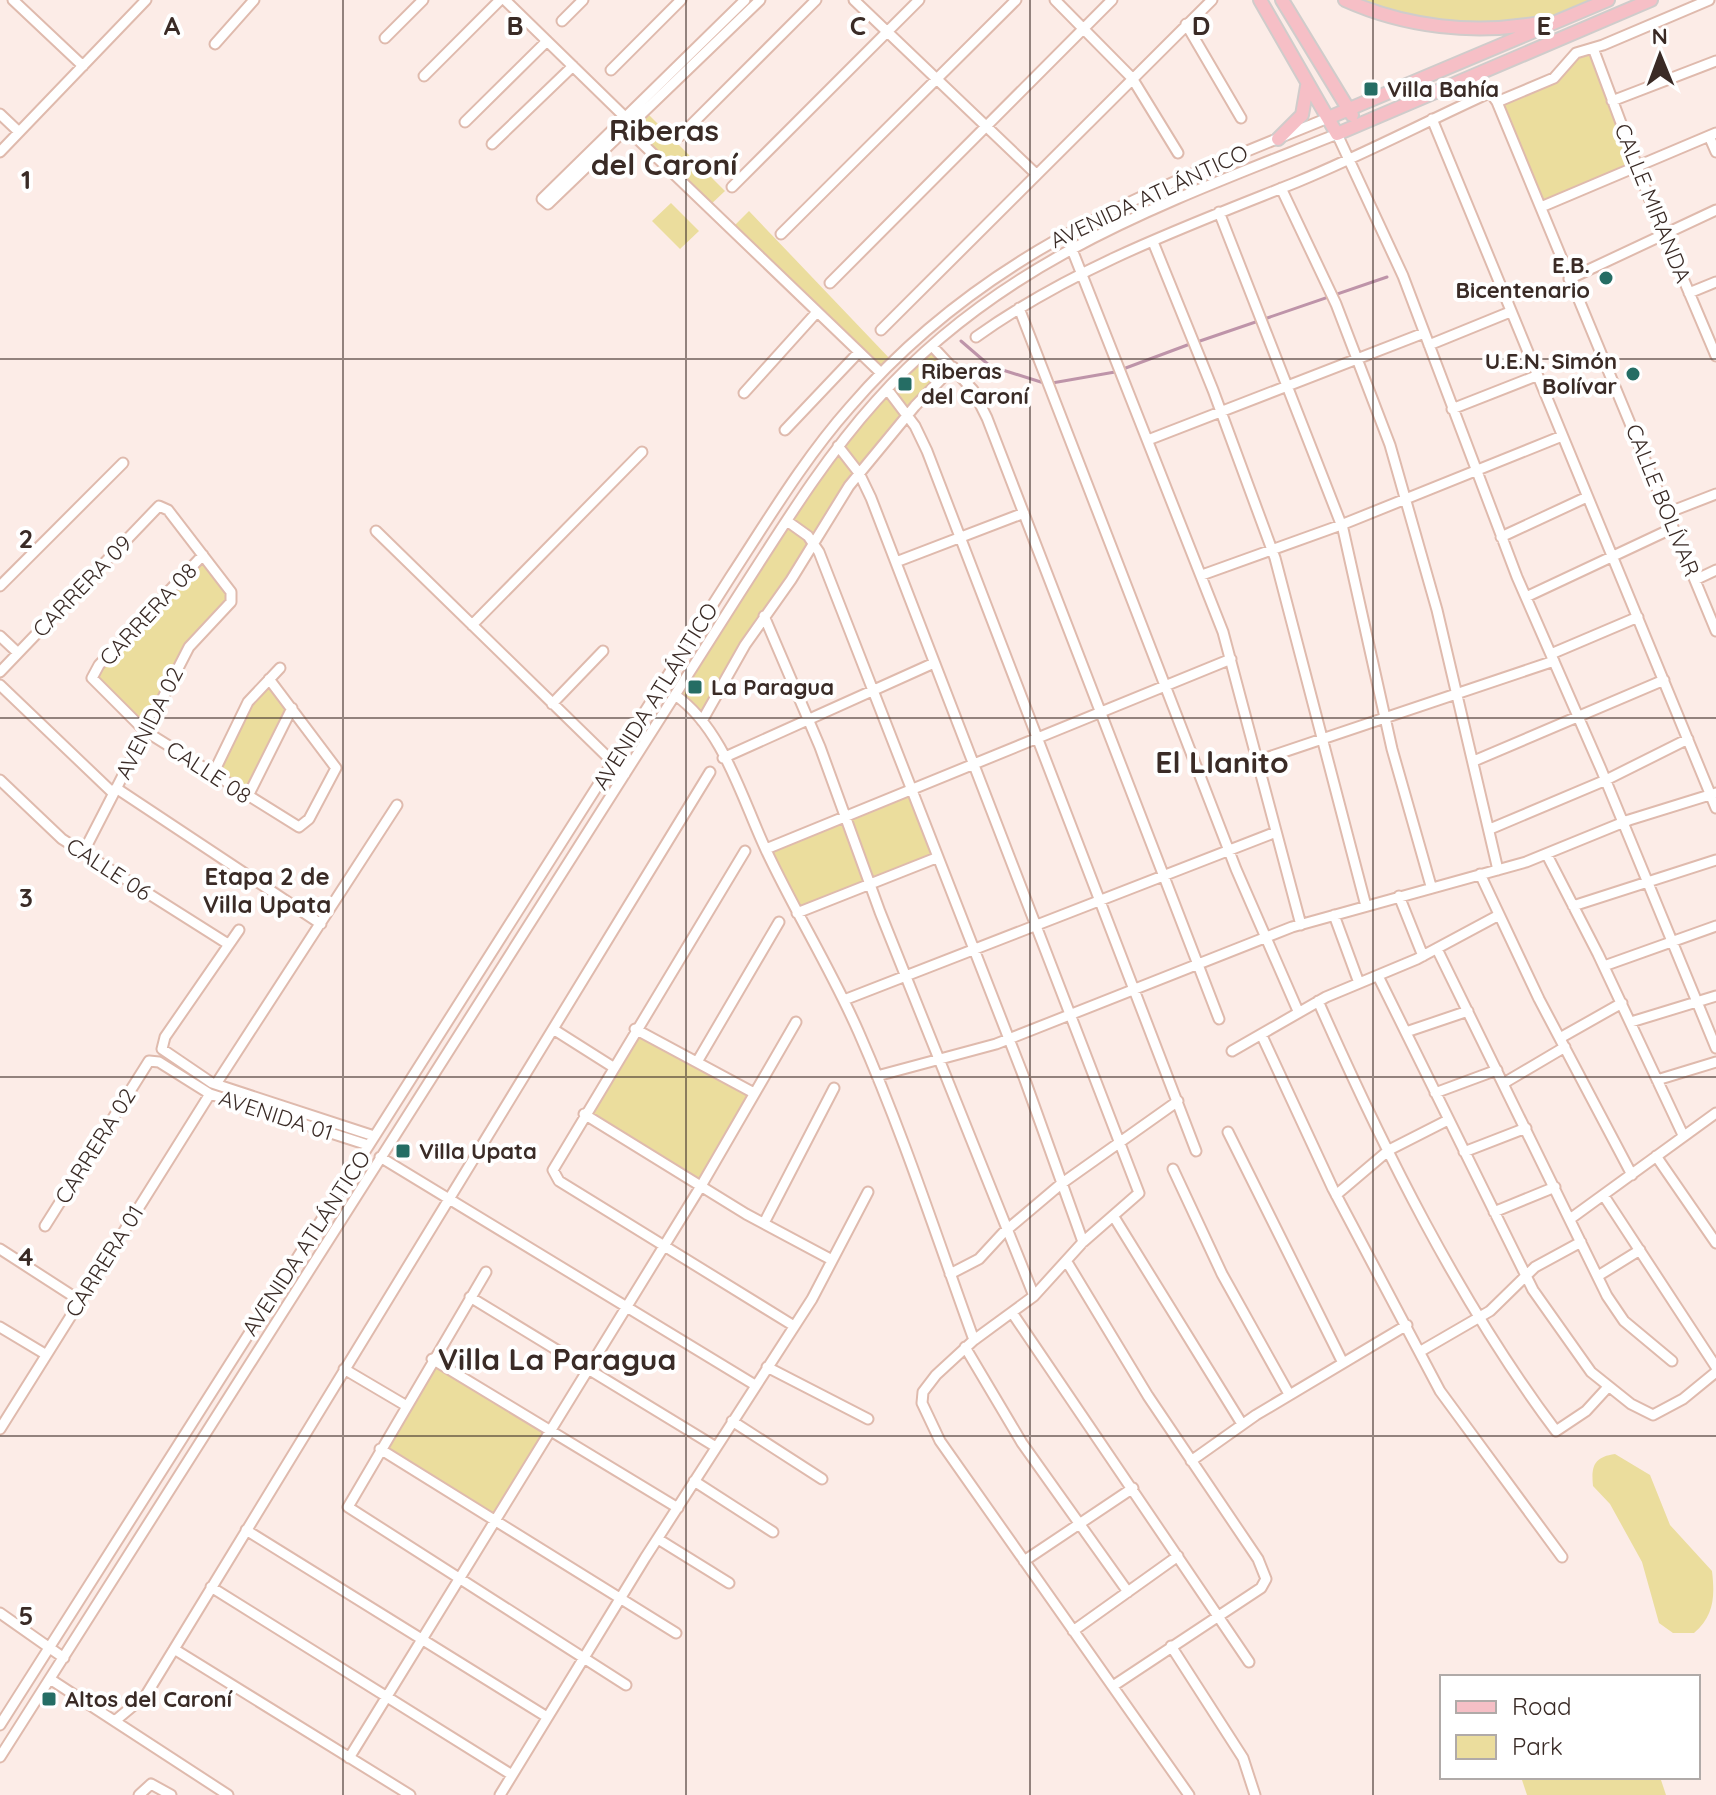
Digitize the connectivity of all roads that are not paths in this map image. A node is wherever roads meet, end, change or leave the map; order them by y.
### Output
1 (13, 0) edge
2 (146, 0) edge
3 (254, 0) edge
4 (423, 0) edge
5 (502, 0) edge
6 (583, 0) edge
7 (681, 0) edge
8 (745, 0) edge
9 (760, 0) edge
10 (816, 0) edge
11 (854, 0) edge
12 (919, 0) edge
13 (1016, 0) edge
14 (1055, 0) edge
15 (1112, 0) edge
16 (1212, 0) edge
17 (1260, 0) edge
18 (1282, 0) edge
19 (1345, 0) edge
20 (1608, 0) edge
21 (1651, 0) edge
22 (1709, 0) edge
23 (1573, 15) junction
24 (562, 21) dead end
25 (1186, 24) junction
26 (1084, 28) junction
27 (887, 32) junction
28 (385, 38) dead end
29 (547, 41) junction
30 (215, 44) dead end
31 (1593, 48) junction
32 (1716, 61) edge
33 (83, 66) junction
34 (573, 66) junction
35 (611, 70) dead end
36 (1477, 74) junction
37 (424, 76) dead end
38 (1132, 78) junction
39 (1305, 78) junction
40 (936, 79) junction
41 (1489, 93) junction
42 (1612, 101) junction
43 (1497, 102) junction
44 (1349, 109) junction
45 (0, 114) edge
46 (1241, 118) dead end
47 (1328, 118) junction
48 (1432, 119) junction
49 (465, 122) dead end
50 (625, 123) junction
51 (1357, 125) junction
52 (986, 127) junction
53 (19, 132) junction
54 (1337, 134) junction
55 (1712, 135) edge
56 (680, 136) dead end
57 (1278, 139) junction
58 (492, 144) dead end
59 (0, 152) edge
60 (1716, 152) edge
61 (1178, 153) dead end
62 (1350, 159) junction
63 (1637, 167) junction
64 (1036, 174) junction
65 (732, 187) dead end
66 (1281, 188) junction
67 (1541, 207) junction
68 (1716, 210) edge
69 (1219, 212) junction
70 (781, 234) dead end
71 (1664, 234) junction
72 (1153, 242) junction
73 (1071, 247) junction
74 (1083, 275) junction
75 (1569, 279) junction
76 (1716, 282) edge
77 (830, 283) dead end
78 (1689, 293) junction
79 (1019, 308) junction
80 (817, 312) junction
81 (1510, 312) junction
82 (881, 330) dead end
83 (1424, 333) junction
84 (976, 337) dead end
85 (1429, 345) junction
86 (932, 346) junction
87 (859, 352) junction
88 (1716, 356) edge
89 (1357, 359) junction
90 (953, 367) junction
91 (881, 373) junction
92 (1536, 376) junction
93 (1287, 385) junction
94 (887, 389) junction
95 (744, 393) dead end
96 (1452, 409) junction
97 (1221, 412) junction
98 (907, 415) junction
99 (785, 430) dead end
100 (1562, 436) junction
101 (1148, 440) junction
102 (838, 446) junction
103 (642, 452) dead end
104 (123, 463) dead end
105 (1475, 471) junction
106 (859, 473) junction
107 (1716, 494) edge
108 (1587, 497) junction
109 (1406, 499) junction
110 (1024, 513) junction
111 (1667, 513) junction
112 (787, 521) junction
113 (1341, 525) junction
114 (1673, 528) junction
115 (376, 531) dead end
116 (960, 537) junction
117 (1501, 537) junction
118 (814, 543) junction
119 (1272, 551) junction
120 (203, 555) junction
121 (1613, 557) junction
122 (896, 562) junction
123 (1716, 570) edge
124 (1202, 575) junction
125 (1695, 580) junction
126 (0, 586) edge
127 (1526, 597) junction
128 (764, 616) junction
129 (1638, 617) junction
130 (472, 625) junction
131 (1716, 631) edge
132 (0, 636) edge
133 (603, 651) dead end
134 (18, 653) junction
135 (1553, 658) junction
136 (1231, 659) junction
137 (934, 663) junction
138 (280, 668) dead end
139 (0, 672) edge
140 (93, 673) joint
141 (269, 679) junction
142 (1664, 680) junction
143 (0, 685) edge
144 (1166, 685) junction
145 (872, 690) junction
146 (675, 695) junction
147 (1458, 695) junction
148 (552, 704) junction
149 (292, 708) junction
150 (1102, 711) junction
151 (807, 718) junction
152 (1385, 718) junction
153 (1579, 719) junction
154 (702, 721) junction
155 (145, 731) junction
156 (1037, 737) junction
157 (1688, 739) junction
158 (1322, 740) junction
159 (723, 758) junction
160 (1257, 761) junction
161 (1474, 761) junction
162 (612, 763) junction
163 (973, 765) junction
164 (710, 772) dead end
165 (213, 774) junction
166 (625, 774) junction
167 (0, 780) edge
168 (1606, 780) junction
169 (910, 790) junction
170 (115, 791) junction
171 (1713, 794) edge
172 (248, 796) junction
173 (397, 805) dead end
174 (1716, 808) edge
175 (846, 816) junction
176 (1623, 823) junction
177 (1490, 829) junction
178 (1276, 832) junction
179 (766, 849) junction
180 (1228, 850) junction
181 (745, 851) dead end
182 (83, 853) junction
183 (1547, 855) junction
184 (936, 858) junction
185 (1716, 860) edge
186 (1498, 870) junction
187 (1480, 874) junction
188 (1162, 876) junction
189 (1647, 880) junction
190 (870, 883) junction
191 (1431, 886) junction
192 (1399, 896) junction
193 (1098, 901) junction
194 (1366, 906) junction
195 (1573, 906) junction
196 (797, 913) junction
197 (1334, 915) junction
198 (1499, 915) junction
199 (779, 922) dead end
200 (321, 924) junction
201 (1034, 925) junction
202 (1301, 925) junction
203 (1716, 926) edge
204 (239, 930) dead end
205 (1264, 937) junction
206 (1673, 940) junction
207 (228, 944) junction
208 (1437, 949) junction
209 (971, 950) junction
210 (1423, 956) junction
211 (1196, 965) junction
212 (1604, 966) junction
213 (906, 975) junction
214 (1378, 976) junction
215 (1359, 983) junction
216 (1134, 990) junction
217 (1716, 996) edge
218 (844, 1000) junction
219 (1318, 1001) junction
220 (1697, 1002) junction
221 (1622, 1003) junction
222 (1298, 1011) junction
223 (1468, 1011) junction
224 (1070, 1014) junction
225 (1219, 1019) dead end
226 (796, 1022) dead end
227 (1631, 1022) junction
228 (553, 1029) junction
229 (635, 1029) junction
230 (1406, 1032) junction
231 (1262, 1036) junction
232 (1008, 1039) junction
233 (1562, 1043) junction
234 (1716, 1048) edge
235 (1232, 1051) dead end
236 (941, 1058) junction
237 (697, 1062) junction
238 (1716, 1062) edge
239 (146, 1065) joint
240 (613, 1067) junction
241 (1497, 1070) junction
242 (877, 1076) junction
243 (1657, 1080) junction
244 (1504, 1083) junction
245 (834, 1088) dead end
246 (213, 1089) junction
247 (754, 1093) junction
248 (1435, 1093) junction
249 (1178, 1101) junction
250 (1716, 1113) edge
251 (584, 1114) junction
252 (1448, 1120) junction
253 (1526, 1128) junction
254 (1228, 1132) dead end
255 (1683, 1135) junction
256 (371, 1141) junction
257 (1120, 1142) junction
258 (1389, 1150) junction
259 (1196, 1151) dead end
260 (1464, 1152) junction
261 (1656, 1156) junction
262 (380, 1157) junction
263 (1173, 1169) dead end
264 (1632, 1175) junction
265 (1061, 1184) junction
266 (701, 1186) junction
267 (1555, 1187) junction
268 (868, 1192) dead end
269 (1336, 1195) junction
270 (1604, 1196) junction
271 (449, 1198) junction
272 (1494, 1212) junction
273 (1114, 1217) junction
274 (1570, 1219) junction
275 (764, 1223) junction
276 (45, 1226) dead end
277 (1009, 1229) junction
278 (1083, 1242) junction
279 (1581, 1242) junction
280 (1716, 1243) edge
281 (663, 1247) junction
282 (0, 1249) edge
283 (1640, 1250) junction
284 (832, 1260) junction
285 (1067, 1262) junction
286 (486, 1272) dead end
287 (950, 1274) junction
288 (1525, 1276) junction
289 (1598, 1276) junction
290 (1034, 1296) junction
291 (470, 1297) junction
292 (79, 1300) junction
293 (625, 1307) junction
294 (1013, 1314) junction
295 (1480, 1318) junction
296 (1407, 1325) junction
297 (794, 1326) junction
298 (0, 1327) edge
299 (970, 1344) junction
300 (1421, 1351) junction
301 (45, 1354) junction
302 (432, 1359) junction
303 (1342, 1361) junction
304 (1672, 1361) dead end
305 (767, 1367) junction
306 (344, 1369) junction
307 (1716, 1369) edge
308 (587, 1370) junction
309 (755, 1385) junction
310 (1608, 1387) junction
311 (1289, 1394) junction
312 (405, 1405) junction
313 (868, 1419) dead end
314 (732, 1421) junction
315 (1242, 1424) junction
316 (0, 1429) edge
317 (551, 1429) junction
318 (716, 1447) junction
319 (380, 1449) junction
320 (1191, 1461) junction
321 (822, 1479) dead end
322 (694, 1481) junction
323 (1133, 1488) junction
324 (678, 1508) junction
325 (496, 1519) junction
326 (1078, 1525) junction
327 (246, 1530) junction
328 (773, 1532) dead end
329 (658, 1539) junction
330 (1178, 1556) junction
331 (1562, 1557) dead end
332 (1024, 1561) junction
333 (458, 1580) junction
334 (729, 1583) dead end
335 (211, 1587) junction
336 (1128, 1592) junction
337 (621, 1598) junction
338 (0, 1613) edge
339 (1217, 1617) junction
340 (1073, 1631) junction
341 (676, 1633) dead end
342 (421, 1641) junction
343 (1171, 1646) junction
344 (49, 1647) junction
345 (174, 1649) junction
346 (584, 1657) junction
347 (64, 1658) junction
348 (1249, 1662) dead end
349 (50, 1679) junction
350 (626, 1685) dead end
351 (1113, 1686) junction
352 (387, 1696) junction
353 (547, 1717) junction
354 (116, 1720) junction
355 (0, 1725) edge
356 (0, 1757) edge
357 (349, 1758) junction
358 (512, 1775) junction
359 (139, 1795) edge
360 (171, 1795) edge
361 (228, 1795) edge
362 (410, 1795) edge
363 (500, 1795) edge
364 (1189, 1795) edge
365 (1255, 1795) edge

1 - 33 street
2 - 33 street
3 - 30 street
4 - 28 street
5 - 29 street
5 - 37 street
6 - 24 street
7 - 35 street
8 - 50 street
9 - 50 street
10 - 56 street
11 - 27 street
12 - 27 street
13 - 40 street
14 - 26 street
15 - 26 street
16 - 25 street
17 - 39 main road
18 - 44 main road
19 - 23 main road
20 - 23 main road, AVENIDA ATLÁNTICO
21 - 36 main road
22 - 31 street
23 - 44 main road, AVENIDA ATLÁNTICO
25 - 38 street
25 - 46 street
26 - 38 street
26 - 52 street
27 - 40 street
27 - 65 street
29 - 34 street
29 - 49 street
31 - 42 street, CALLE MIRANDA
31 - 43 street
32 - 42 street
33 - 53 street
34 - 50 street
34 - 58 street
36 - 41 street, CALLE BOLÍVAR
36 - 51 main road
38 - 61 street
38 - 64 street
39 - 47 main road
39 - 57 main road
40 - 52 street
40 - 70 street
41 - 43 street, CALLE BOLÍVAR
41 - 48 street
42 - 63 street, CALLE MIRANDA
43 - 67 street, CALLE BOLÍVAR
44 - 47 main road, AVENIDA ATLÁNTICO
44 - 51 main road
45 - 53 street
47 - 54 main road
47 - 57 street, AVENIDA ATLÁNTICO
48 - 62 street
48 - 81 street
50 - 50 street
50 - 80 street
51 - 54 main road
52 - 64 street
52 - 77 street
53 - 59 street
54 - 62 street
54 - 73 street, AVENIDA ATLÁNTICO
55 - 60 street
55 - 63 street
57 - 91 street, AVENIDA ATLÁNTICO
62 - 66 street
62 - 83 street
63 - 67 street
63 - 71 street, CALLE MIRANDA
64 - 82 street
66 - 69 street
66 - 89 street
67 - 75 street, CALLE BOLÍVAR
68 - 71 street
69 - 72 street
69 - 93 street
71 - 75 street
71 - 78 street, CALLE MIRANDA
72 - 74 street
72 - 97 street
73 - 74 street
73 - 86 street, AVENIDA ATLÁNTICO
74 - 79 street
74 - 101 street
75 - 111 street, CALLE BOLÍVAR
76 - 78 street
78 - 88 street, CALLE MIRANDA
79 - 84 street
79 - 144 street
80 - 87 street
80 - 95 street
81 - 85 street
81 - 92 street
83 - 85 street
83 - 89 street
85 - 96 street
86 - 90 street
86 - 94 street, AVENIDA ATLÁNTICO
87 - 91 street
87 - 99 street
89 - 93 street
89 - 109 street
90 - 98 street
90 - 110 street
91 - 162 street, AVENIDA ATLÁNTICO
92 - 96 street
92 - 100 street
93 - 97 street
93 - 113 street
94 - 98 street
94 - 102 street, AVENIDA ATLÁNTICO
96 - 105 street
97 - 101 street
97 - 119 street
98 - 106 street
98 - 116 street
100 - 105 street
100 - 108 street
101 - 124 street
102 - 106 street
102 - 112 street, AVENIDA ATLÁNTICO
103 - 130 street
104 - 126 street
105 - 109 street
105 - 117 street
106 - 118 street
106 - 122 street
107 - 111 street
108 - 117 street
108 - 121 street
109 - 113 street
109 - 147 street
110 - 116 street
110 - 150 street
111 - 114 street, CALLE BOLÍVAR
112 - 118 street
112 - 146 street, AVENIDA ATLÁNTICO
113 - 119 street
113 - 152 street
114 - 121 street
114 - 125 street, CALLE BOLÍVAR
115 - 130 street
116 - 122 street
116 - 156 street
117 - 127 street
118 - 128 street
118 - 145 street
119 - 124 street
119 - 158 street
120 - 134 street, CARRERA 09
120 - 140 street, CARRERA 08
120 - 155 street, AVENIDA 02
121 - 127 street
121 - 129 street
122 - 137 street
123 - 125 street
124 - 136 street
125 - 131 street, CALLE BOLÍVAR
127 - 135 street
128 - 151 street
128 - 154 street
129 - 135 street
129 - 142 street
130 - 148 street
132 - 134 street
133 - 148 street
134 - 139 street, CARRERA 09
135 - 147 street
135 - 153 street
136 - 144 street
136 - 160 street
137 - 145 street
137 - 163 street
138 - 141 street
140 - 155 street, CALLE 08
141 - 149 street
141 - 165 street
142 - 153 street
142 - 157 street
143 - 170 street
144 - 150 street
144 - 180 street
145 - 151 street
145 - 169 street
146 - 154 street
146 - 166 street, AVENIDA ATLÁNTICO
147 - 152 street
147 - 161 street
148 - 162 street
149 - 172 street
149 - 172 street, CALLE 08
150 - 156 street
150 - 188 street
151 - 159 street
151 - 175 street
152 - 158 street
152 - 191 street
153 - 161 street
153 - 168 street
154 - 159 street
155 - 165 street, CALLE 08
155 - 170 street, AVENIDA 02
156 - 163 street
156 - 193 street
157 - 168 street
157 - 171 street
158 - 160 street
158 - 194 street
159 - 179 street
160 - 178 street
161 - 177 street
162 - 166 street
162 - 256 street, AVENIDA ATLÁNTICO
163 - 169 street
163 - 201 street
164 - 228 street
165 - 172 street, CALLE 08
166 - 262 street, AVENIDA ATLÁNTICO
167 - 182 street, CALLE 06
168 - 176 street
168 - 177 street
169 - 175 street
169 - 184 street
170 - 182 street, AVENIDA 02
170 - 200 street
171 - 174 street
171 - 176 street
173 - 200 street, CARRERA 01
175 - 179 street
175 - 190 street
176 - 183 street
176 - 189 street
177 - 186 street
178 - 180 street
178 - 202 street
179 - 196 street
180 - 188 street
180 - 205 street
181 - 229 street
182 - 207 street, CALLE 06
183 - 186 street
183 - 195 street
184 - 190 street
184 - 209 street
185 - 189 street
186 - 187 street
187 - 191 street
187 - 198 street
188 - 193 street
188 - 211 street
189 - 195 street
189 - 206 street
190 - 196 street
190 - 213 street
191 - 192 street
192 - 194 street
192 - 210 street
193 - 201 street
193 - 216 street
194 - 197 street
195 - 212 street
196 - 218 street
197 - 202 street
197 - 215 street
198 - 208 street
198 - 233 street
199 - 237 street
200 - 246 street, CARRERA 01
201 - 209 street
201 - 224 street
202 - 205 street
203 - 206 street
204 - 207 street
205 - 211 street
205 - 222 street
206 - 212 street
206 - 220 street
207 - 246 street, AVENIDA 01
208 - 210 street
208 - 223 street
209 - 213 street
209 - 232 street
210 - 214 street
211 - 216 street
211 - 225 street
212 - 221 street
213 - 218 street
213 - 236 street
214 - 215 street
214 - 230 street
215 - 219 street
216 - 224 street
216 - 249 street
217 - 220 street
218 - 242 street
219 - 222 street
219 - 258 street
220 - 227 street
220 - 234 street
221 - 227 street
221 - 233 street
222 - 231 street
223 - 230 street
223 - 241 street
224 - 232 street
224 - 257 street
226 - 247 street
227 - 243 street
228 - 240 street
228 - 271 street
229 - 237 street
229 - 240 street
230 - 248 street
231 - 235 street
231 - 269 street
232 - 236 street
232 - 265 street
233 - 244 street
233 - 264 street
236 - 242 street
236 - 277 street
237 - 247 street
238 - 243 street
239 - 246 street, AVENIDA 01
239 - 276 street, CARRERA 02
240 - 251 street
241 - 244 street
241 - 248 street
242 - 287 street
243 - 255 street
244 - 253 street
245 - 275 street
246 - 256 street, AVENIDA 01
246 - 292 street, CARRERA 01
247 - 266 street
248 - 252 street
249 - 257 street
249 - 259 street
250 - 255 street
251 - 266 street
251 - 281 street
252 - 258 street
252 - 260 street
253 - 260 street
253 - 267 street
254 - 303 street
255 - 261 street
256 - 344 street, AVENIDA ATLÁNTICO
257 - 265 street
257 - 273 street
258 - 269 street
258 - 295 street
260 - 272 street
261 - 264 street
261 - 280 street
262 - 271 street
262 - 347 street, AVENIDA ATLÁNTICO
263 - 311 street
264 - 270 street
265 - 277 street
265 - 278 street
266 - 275 street
266 - 281 street
267 - 272 street
267 - 274 street
268 - 284 street
269 - 296 street
270 - 274 street
270 - 283 street
271 - 293 street
271 - 306 street
272 - 288 street
273 - 278 street
273 - 315 street
274 - 279 street
275 - 284 street
277 - 287 street
277 - 290 street
278 - 285 street
279 - 288 street
279 - 289 street
281 - 293 street
281 - 297 street
282 - 292 street
283 - 289 street
283 - 307 street
284 - 297 street
285 - 290 street
285 - 320 street
286 - 291 street
287 - 299 street
288 - 295 street
288 - 310 street
289 - 304 street
290 - 294 street
291 - 302 street
291 - 308 street
292 - 301 street, CARRERA 01
293 - 308 street
293 - 309 street
294 - 299 street
294 - 323 street
295 - 300 street
295 - 310 street
296 - 300 street
296 - 303 street
297 - 305 street
298 - 301 street
299 - 326 street
299 - 332 street
300 - 331 street
301 - 316 street, CARRERA 01
302 - 312 street
302 - 317 street
303 - 311 street
305 - 309 street
305 - 313 street
306 - 312 street
306 - 327 street
307 - 310 street
308 - 317 street
308 - 318 street
309 - 314 street
311 - 315 street
312 - 319 street
314 - 318 street
314 - 321 street
315 - 320 street
317 - 324 street
317 - 325 street
318 - 322 street
319 - 325 street
319 - 333 street
320 - 339 street
322 - 324 street
322 - 328 street
323 - 326 street
323 - 330 street
324 - 329 street
325 - 333 street
325 - 337 street
326 - 332 street
326 - 336 street
327 - 335 street
327 - 342 street
329 - 334 street
329 - 337 street
330 - 336 street
330 - 339 street
332 - 340 street
333 - 342 street
333 - 346 street
335 - 345 street
335 - 352 street
336 - 340 street
337 - 341 street
337 - 346 street
338 - 344 street
339 - 343 street
339 - 348 street
340 - 351 street
342 - 352 street
342 - 353 street
343 - 351 street
343 - 365 street
344 - 347 street
344 - 355 street, AVENIDA ATLÁNTICO
345 - 354 street
345 - 357 street
346 - 350 street
346 - 353 street
347 - 349 street, AVENIDA ATLÁNTICO
349 - 354 street
349 - 356 street, AVENIDA ATLÁNTICO
351 - 364 street
352 - 357 street
352 - 358 street
353 - 358 street
354 - 361 street
357 - 362 street
358 - 363 street
359 - 360 street

